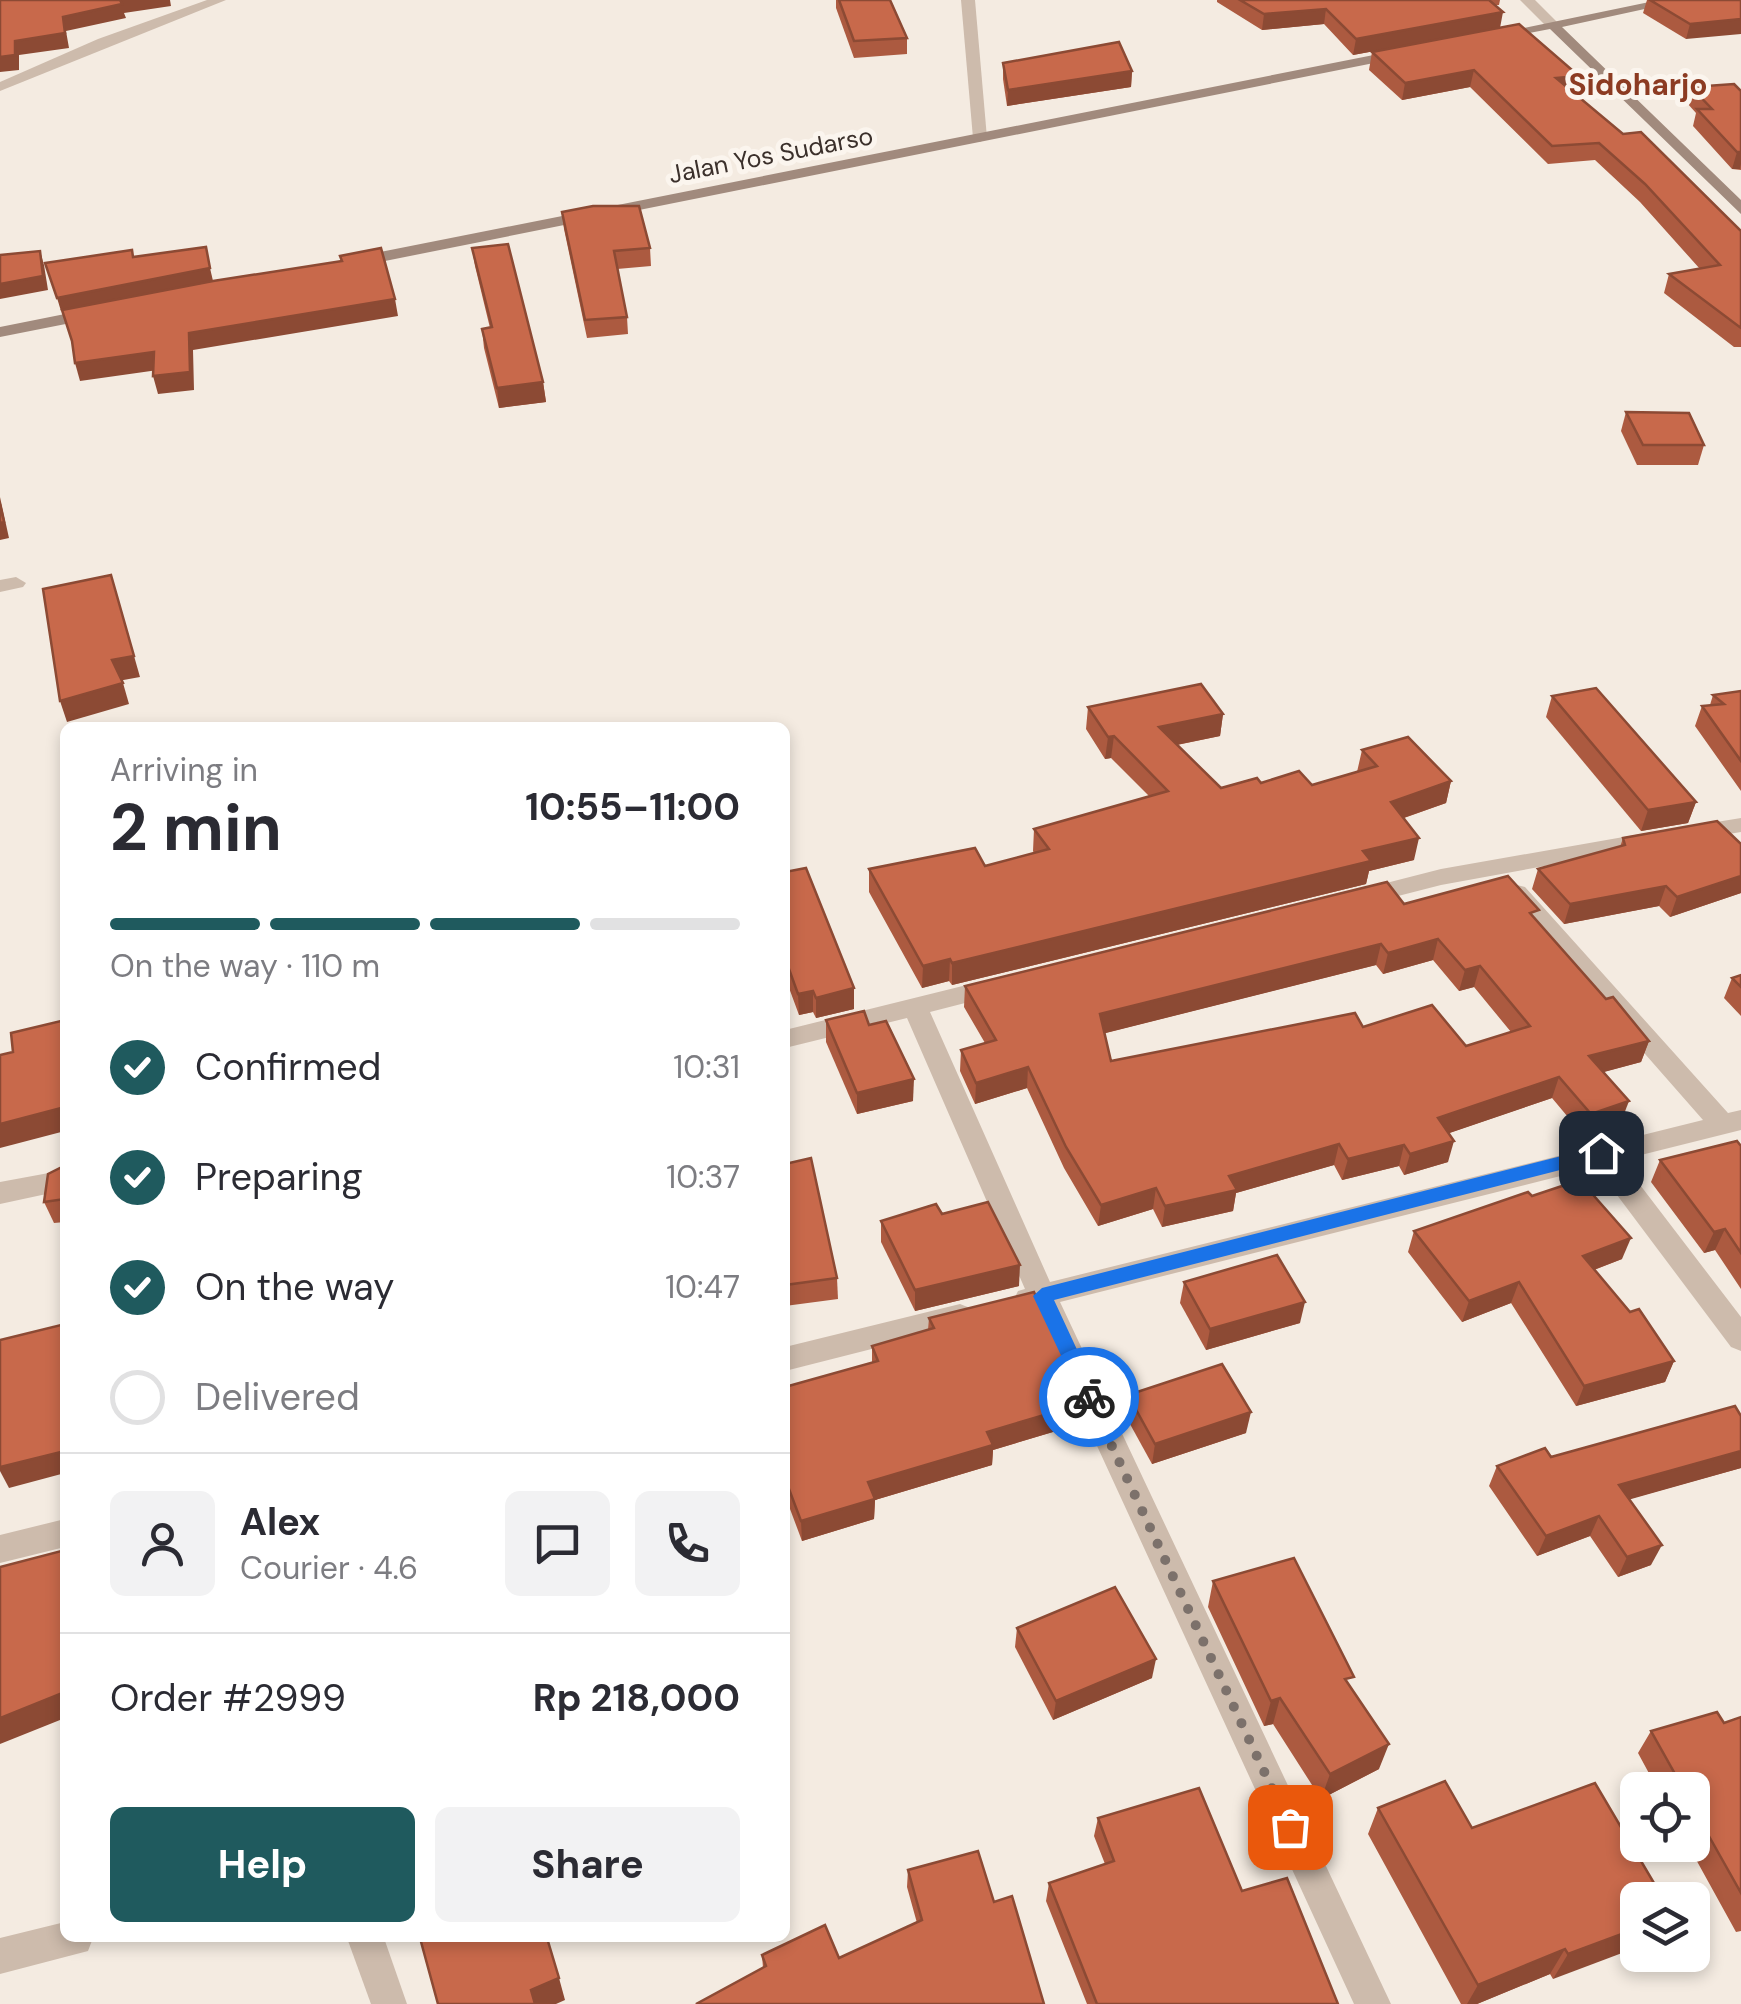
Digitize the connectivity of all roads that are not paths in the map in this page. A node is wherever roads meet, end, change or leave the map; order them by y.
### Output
1 (219, 0) edge
2 (968, 0) edge
3 (1527, 0) edge
4 (1679, 0) edge
5 (1552, 24) junction
6 (1484, 38) edge
7 (1426, 49) edge
8 (0, 87) edge
9 (980, 138) junction
10 (1741, 210) edge
11 (332, 266) edge
12 (111, 310) edge
13 (0, 332) edge
14 (1741, 825) edge
15 (1494, 867) junction
16 (1347, 900) edge
17 (1027, 979) edge
18 (915, 1007) junction
19 (790, 1038) edge
20 (1732, 1122) edge
21 (1601, 1153) junction
22 (60, 1181) edge
23 (0, 1193) edge
24 (1042, 1296) junction
25 (1741, 1339) edge
26 (790, 1358) edge
27 (60, 1535) edge
28 (0, 1549) edge
29 (60, 1942) edge
30 (367, 1942) edge
31 (0, 1956) edge
32 (389, 2004) edge
33 (1373, 2004) edge

1 - 8 street
2 - 9 street
3 - 5 street
4 - 5 main road
5 - 6 main road
5 - 10 main road
7 - 9 main road, Jalan Yos Sudarso
9 - 11 main road, Jalan Yos Sudarso
12 - 13 main road
14 - 15 street
15 - 16 street
15 - 20 street
17 - 18 street
18 - 19 street
18 - 24 street
20 - 21 street
21 - 24 street
21 - 25 street
22 - 23 street
24 - 26 street
24 - 33 street
27 - 28 street
29 - 31 street
30 - 32 street

